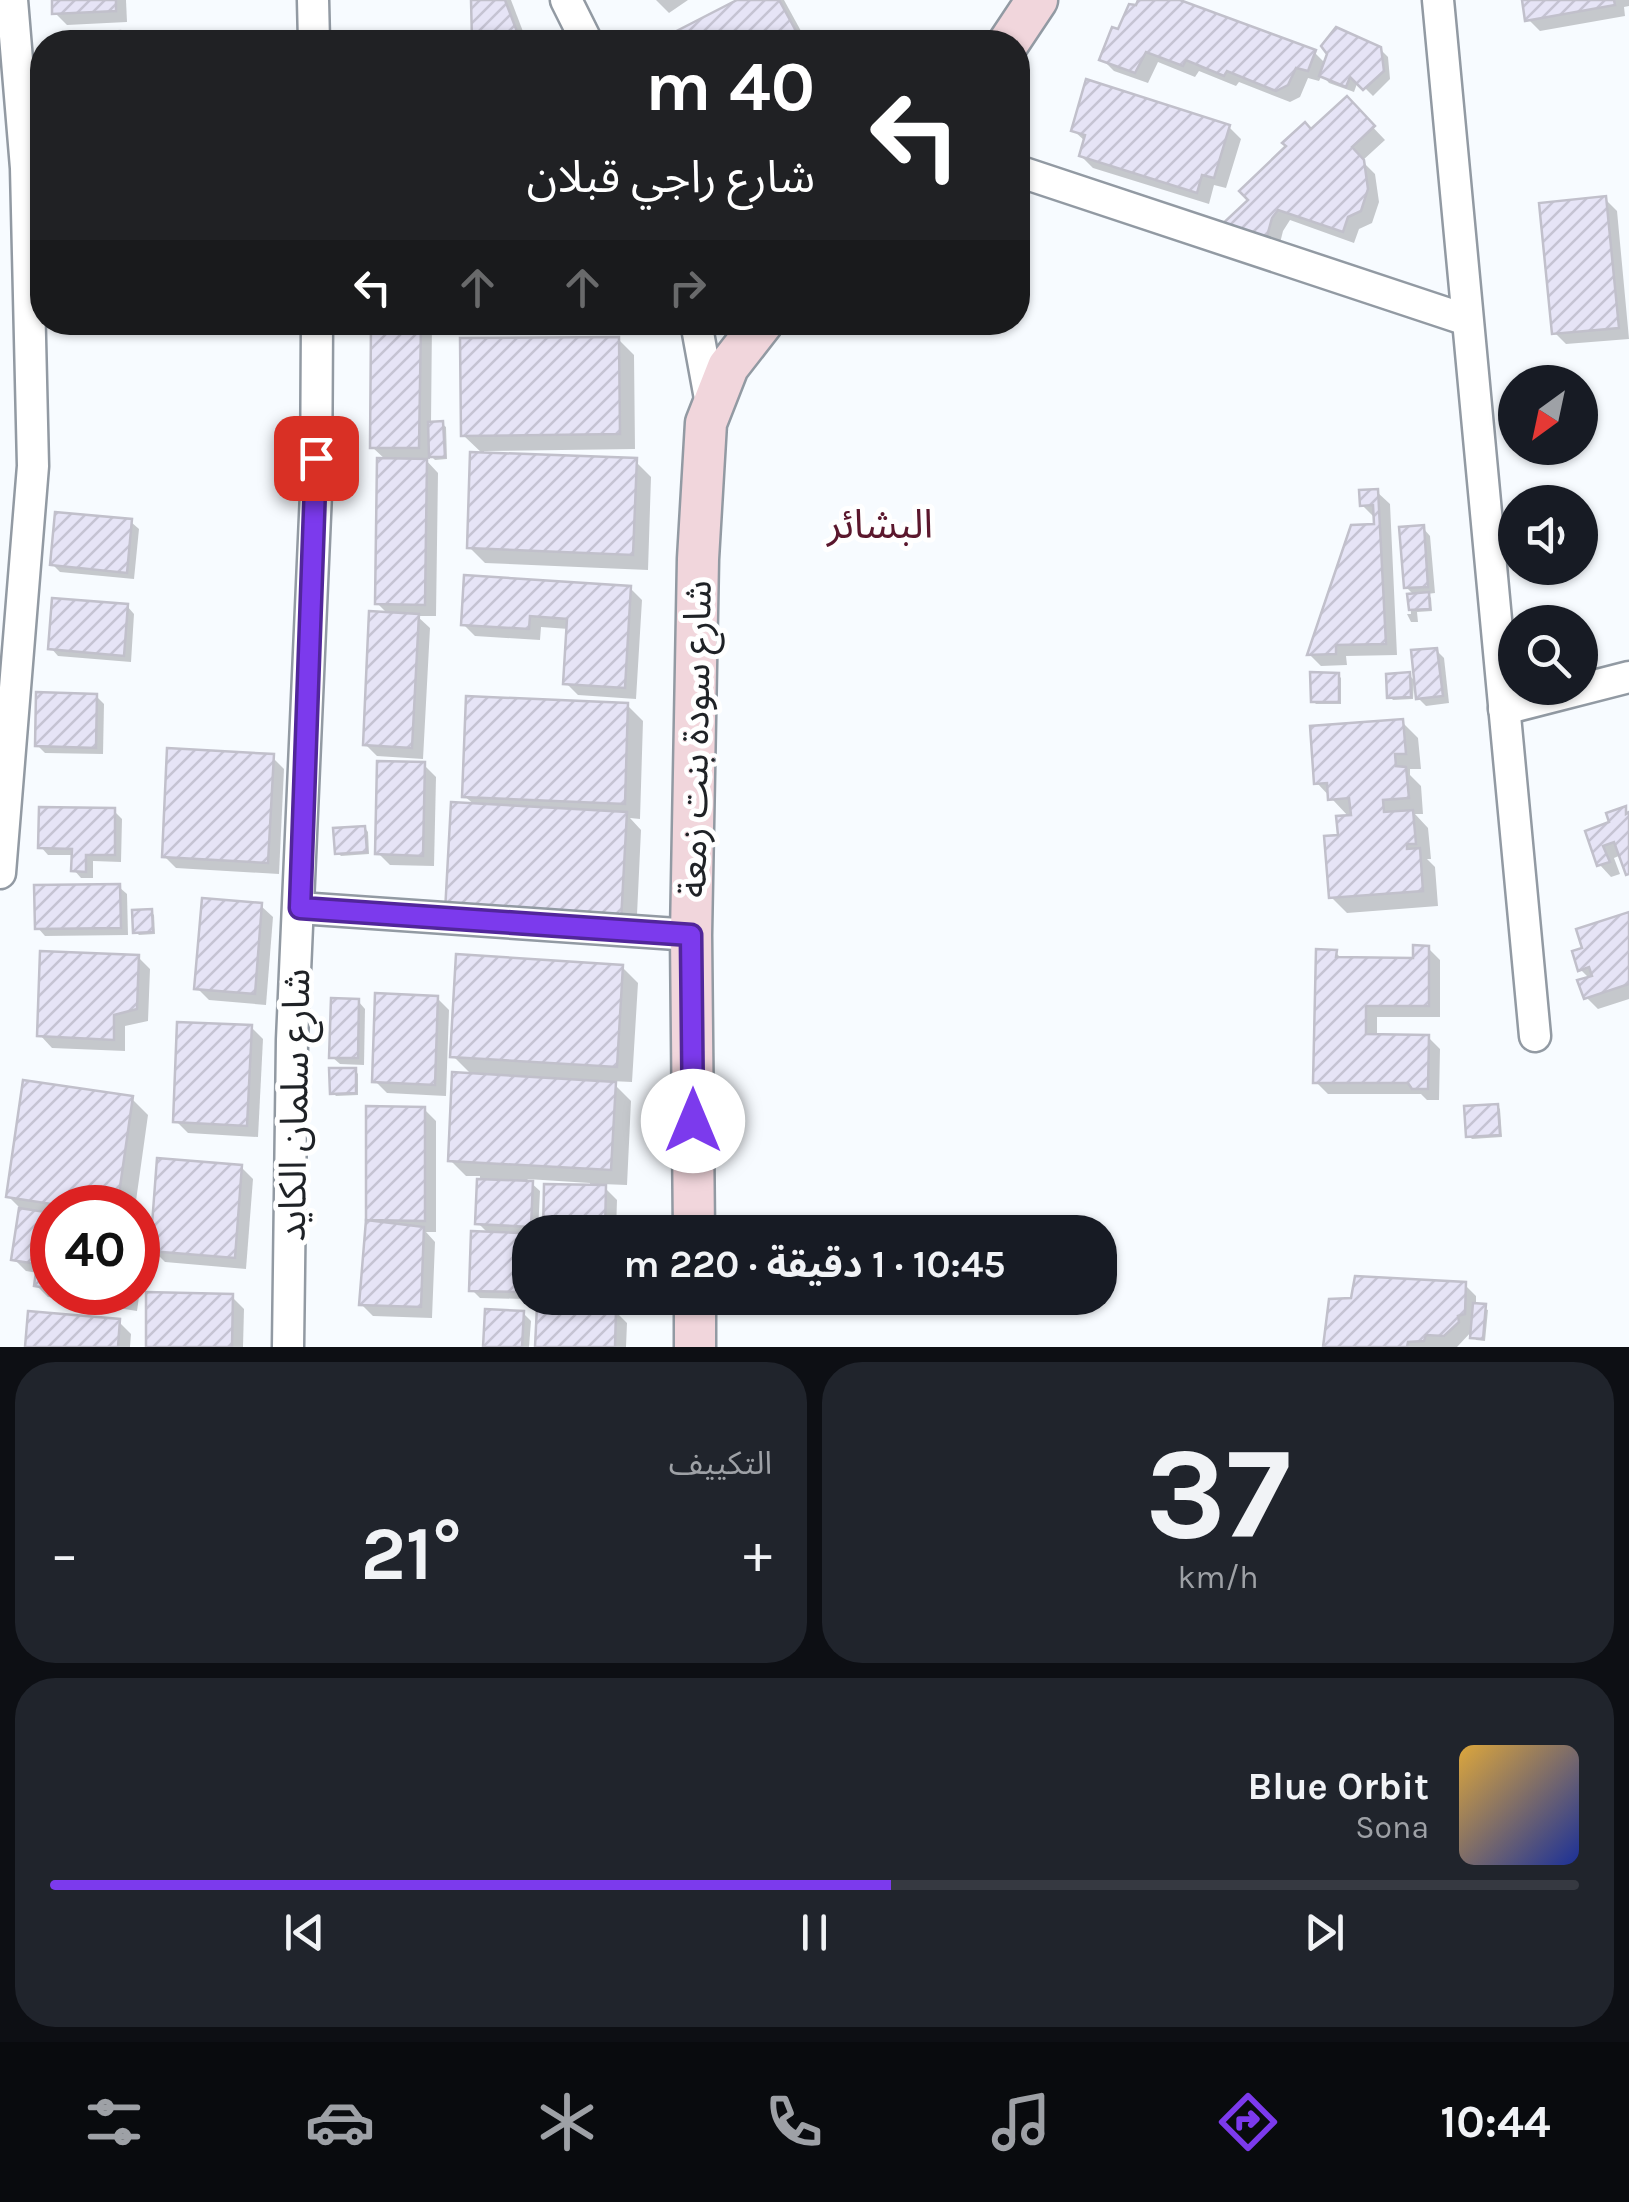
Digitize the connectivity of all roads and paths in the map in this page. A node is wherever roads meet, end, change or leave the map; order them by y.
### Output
1 (12, 0) edge
2 (313, 0) edge
3 (566, 0) edge
4 (1037, 0) edge
5 (1438, 0) edge
6 (314, 30) edge
7 (581, 30) edge
8 (1017, 30) edge
9 (13, 168) edge
10 (1030, 174) edge
11 (1466, 320) junction
12 (317, 335) edge
13 (698, 335) edge
14 (754, 335) edge
15 (711, 404) junction
16 (1629, 677) edge
17 (1504, 709) junction
18 (0, 873) edge
19 (300, 908) junction
20 (691, 935) junction
21 (1534, 1036) dead end
22 (694, 1215) edge
23 (695, 1315) edge
24 (288, 1347) edge
25 (695, 1347) edge

1 - 9 street
2 - 6 street
3 - 7 street
4 - 8 street
5 - 11 street
9 - 18 street
10 - 11 street
11 - 17 street
12 - 19 street, شارع سلمان الكايد
13 - 15 street
14 - 15 street, شارع سودة بنت زمعة
15 - 20 street, شارع سودة بنت زمعة
16 - 17 street
17 - 21 street
19 - 20 street
19 - 24 street, شارع سلمان الكايد
20 - 22 street, شارع سودة بنت زمعة
23 - 25 street

